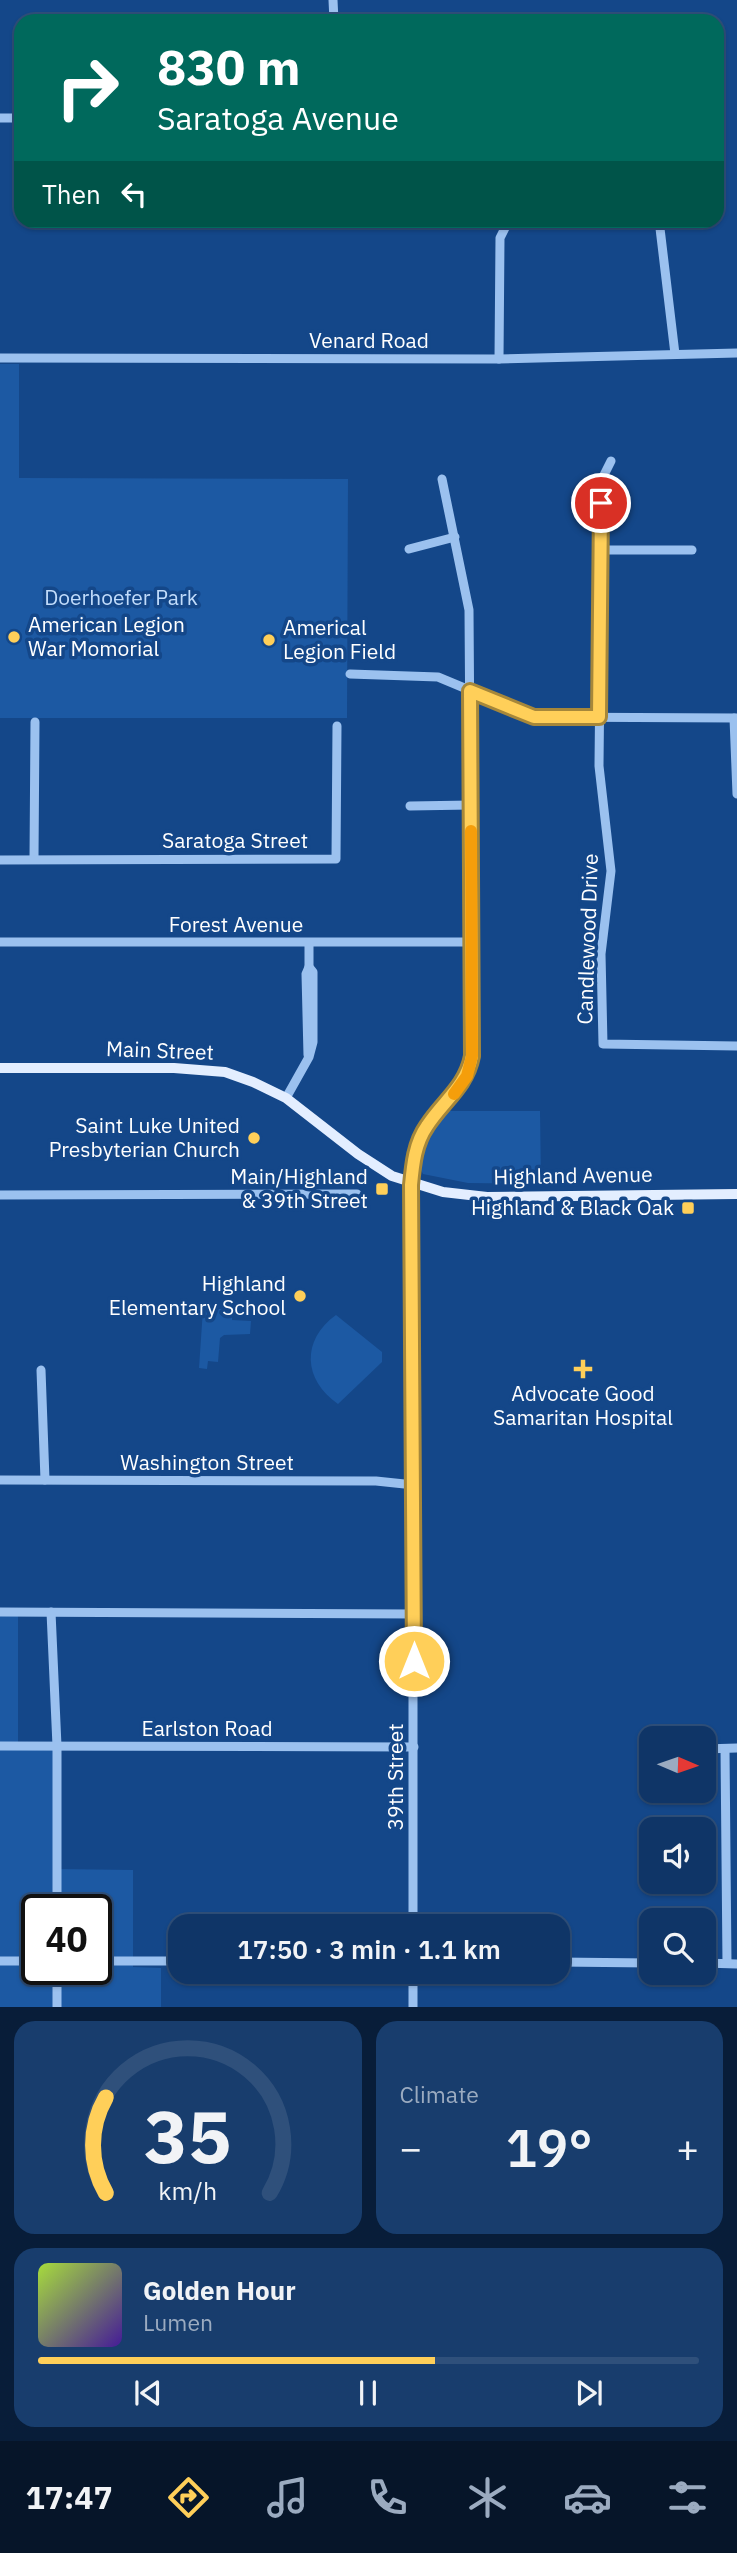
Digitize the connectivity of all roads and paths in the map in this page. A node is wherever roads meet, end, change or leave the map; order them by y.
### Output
1 (504, 228) edge
2 (660, 228) edge
3 (737, 353) edge
4 (675, 354) junction
5 (0, 358) edge
6 (499, 359) junction
7 (611, 461) dead end
8 (442, 480) dead end
9 (455, 537) junction
10 (409, 549) dead end
11 (601, 550) junction
12 (692, 551) dead end
13 (350, 674) dead end
14 (470, 691) junction
15 (599, 717) junction
16 (735, 718) edge
17 (35, 722) dead end
18 (337, 726) dead end
19 (737, 794) edge
20 (471, 805) junction
21 (410, 806) dead end
22 (34, 859) junction
23 (0, 860) edge
24 (0, 942) edge
25 (471, 942) junction
26 (309, 943) junction
27 (737, 1046) edge
28 (0, 1068) edge
29 (286, 1098) junction
30 (411, 1185) junction
31 (357, 1194) dead end
32 (737, 1194) edge
33 (0, 1195) edge
34 (41, 1370) dead end
35 (0, 1480) edge
36 (45, 1480) junction
37 (414, 1485) junction
38 (0, 1612) edge
39 (51, 1612) junction
40 (414, 1614) junction
41 (0, 1746) edge
42 (57, 1746) junction
43 (414, 1748) junction
44 (737, 1748) edge
45 (716, 1749) edge
46 (725, 1749) junction
47 (57, 1894) edge
48 (413, 1914) edge
49 (0, 1961) edge
50 (21, 1961) edge
51 (112, 1961) edge
52 (168, 1961) edge
53 (570, 1962) edge
54 (639, 1963) edge
55 (732, 1964) edge
56 (413, 1984) edge
57 (57, 1985) edge
58 (57, 2007) edge
59 (413, 2007) edge

1 - 6 street
2 - 4 street
3 - 4 street, Venard Road
4 - 6 street, Venard Road
5 - 6 street, Venard Road
7 - 11 street, Candlewood Drive
8 - 9 street, 39th Street
9 - 10 street
9 - 14 street, 39th Street
11 - 12 street
11 - 15 street, Candlewood Drive
13 - 14 street
14 - 15 street
14 - 20 street, 39th Street
15 - 16 street
15 - 27 street, Candlewood Drive
16 - 19 street
17 - 22 street
18 - 22 street, Saratoga Street
20 - 21 street
20 - 25 street, 39th Street
22 - 23 street, Saratoga Street
24 - 26 street, Forest Avenue
25 - 26 street, Forest Avenue
25 - 30 street, 39th Street
26 - 29 street
28 - 29 main road, Main Street
29 - 30 main road, Main Street
30 - 32 main road, Highland Avenue
30 - 37 street, 39th Street
31 - 33 street
34 - 36 street
35 - 36 street, Washington Street
36 - 37 street, Washington Street
37 - 40 street, 39th Street
38 - 39 street
39 - 40 street
39 - 42 street
40 - 43 street, 39th Street
41 - 42 street, Earlston Road
42 - 43 street, Earlston Road
42 - 47 street
43 - 48 street, 39th Street
44 - 46 street
45 - 46 street
46 - 55 street
49 - 50 street
51 - 52 street
53 - 54 street
56 - 59 street
57 - 58 street

